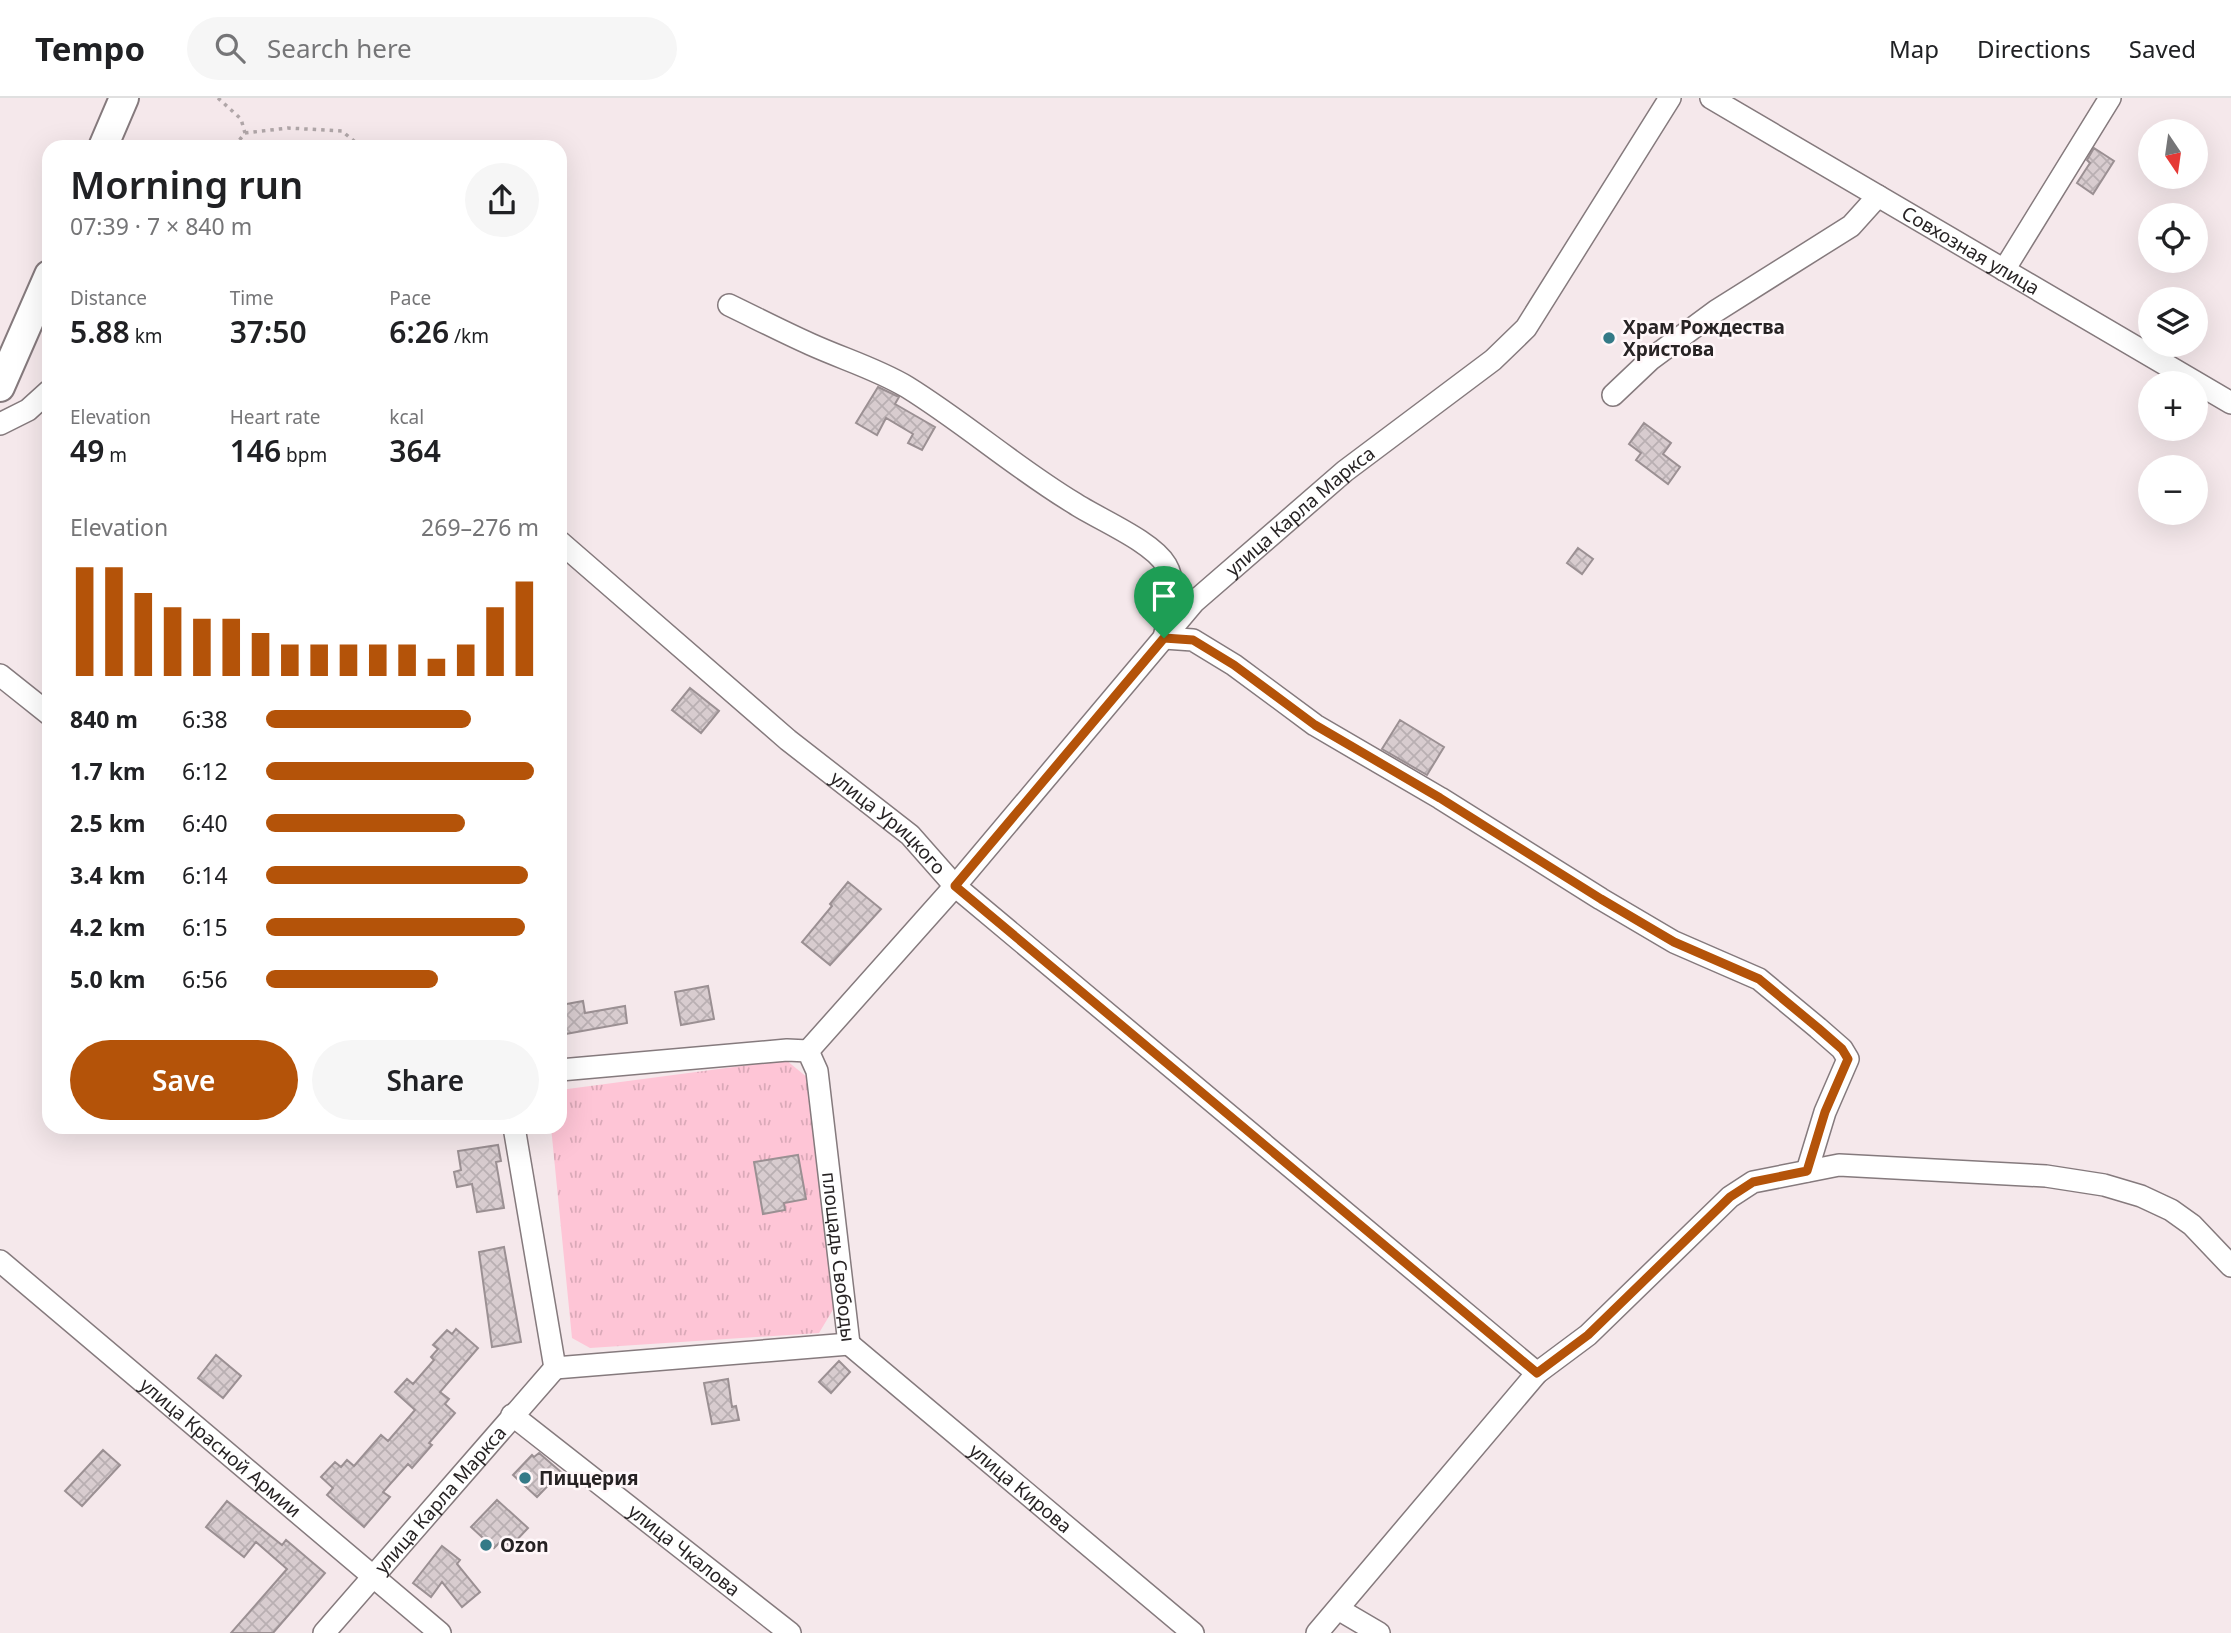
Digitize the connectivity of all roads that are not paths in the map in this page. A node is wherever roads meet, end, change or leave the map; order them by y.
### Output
1 (124, 98) edge
2 (1670, 98) edge
3 (1711, 98) edge
4 (2110, 98) edge
5 (106, 140) edge
6 (1878, 196) junction
7 (2004, 270) junction
8 (42, 291) edge
9 (729, 305) dead end
10 (0, 387) edge
11 (1613, 395) dead end
12 (42, 397) edge
13 (2231, 403) edge
14 (0, 424) edge
15 (567, 548) edge
16 (1164, 638) junction
17 (0, 675) edge
18 (42, 708) edge
19 (955, 886) junction
20 (808, 1051) junction
21 (567, 1069) edge
22 (515, 1134) edge
23 (1807, 1171) junction
24 (0, 1261) edge
25 (2231, 1266) edge
26 (849, 1344) junction
27 (555, 1368) junction
28 (1537, 1373) junction
29 (512, 1415) junction
30 (374, 1576) junction
31 (1338, 1609) junction
32 (324, 1633) edge
33 (440, 1633) edge
34 (790, 1633) edge
35 (1193, 1633) edge
36 (1317, 1633) edge
37 (1379, 1633) edge

1 - 5 main road
2 - 16 street, улица Карла Маркса
3 - 6 street, Совхозная улица
4 - 7 street
6 - 7 street, Совхозная улица
6 - 11 street
7 - 13 street, Совхозная улица
8 - 10 main road
9 - 16 street
12 - 14 street
15 - 19 street, улица Урицкого
16 - 19 street, улица Карла Маркса
16 - 23 street
17 - 18 street
19 - 20 street, улица Карла Маркса
19 - 28 street, улица Урицкого
20 - 21 street
20 - 26 street, площадь Свободы
22 - 27 street
23 - 25 street
23 - 28 street
24 - 30 street, улица Красной Армии
26 - 27 street, площадь Свободы
26 - 35 street, улица Кирова
27 - 29 street, улица Карла Маркса
28 - 31 street
29 - 30 street, улица Карла Маркса
29 - 34 street, улица Чкалова
30 - 32 street, улица Карла Маркса
30 - 33 street, улица Красной Армии
31 - 36 street
31 - 37 street

